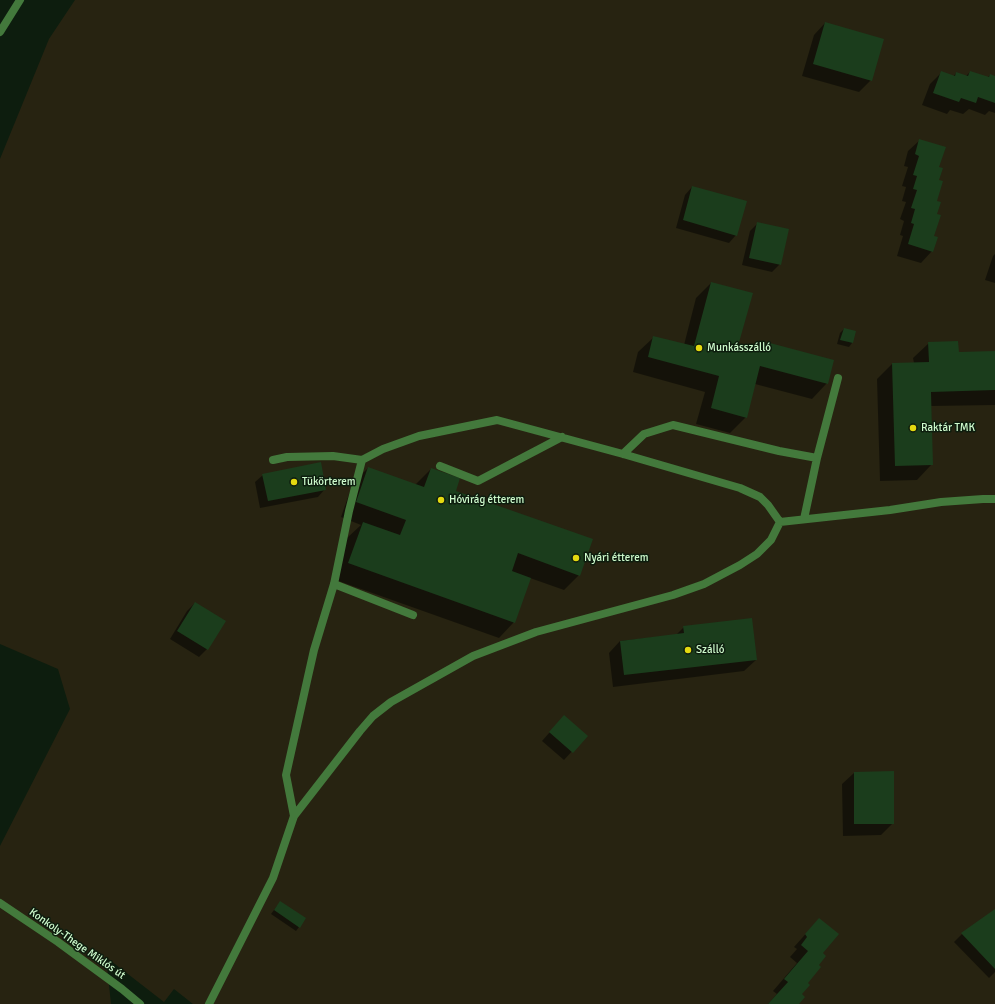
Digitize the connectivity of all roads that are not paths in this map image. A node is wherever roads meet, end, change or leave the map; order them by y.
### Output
1 (20, 0) edge
2 (0, 32) edge
3 (838, 378) dead end
4 (562, 437) junction
5 (623, 454) junction
6 (816, 458) junction
7 (273, 460) dead end
8 (362, 460) junction
9 (440, 466) dead end
10 (995, 500) edge
11 (804, 519) junction
12 (780, 522) junction
13 (334, 584) junction
14 (412, 615) dead end
15 (294, 816) junction
16 (0, 903) edge
17 (140, 1004) edge
18 (209, 1004) edge

1 - 2 street
3 - 6 street
4 - 5 street
4 - 8 street
4 - 9 street
5 - 6 street
5 - 12 street
6 - 11 street
7 - 8 street
8 - 13 street
10 - 11 street
11 - 12 street
12 - 15 street
13 - 14 street
13 - 15 street
15 - 18 street
16 - 17 street, Konkoly-Thege Miklós út

